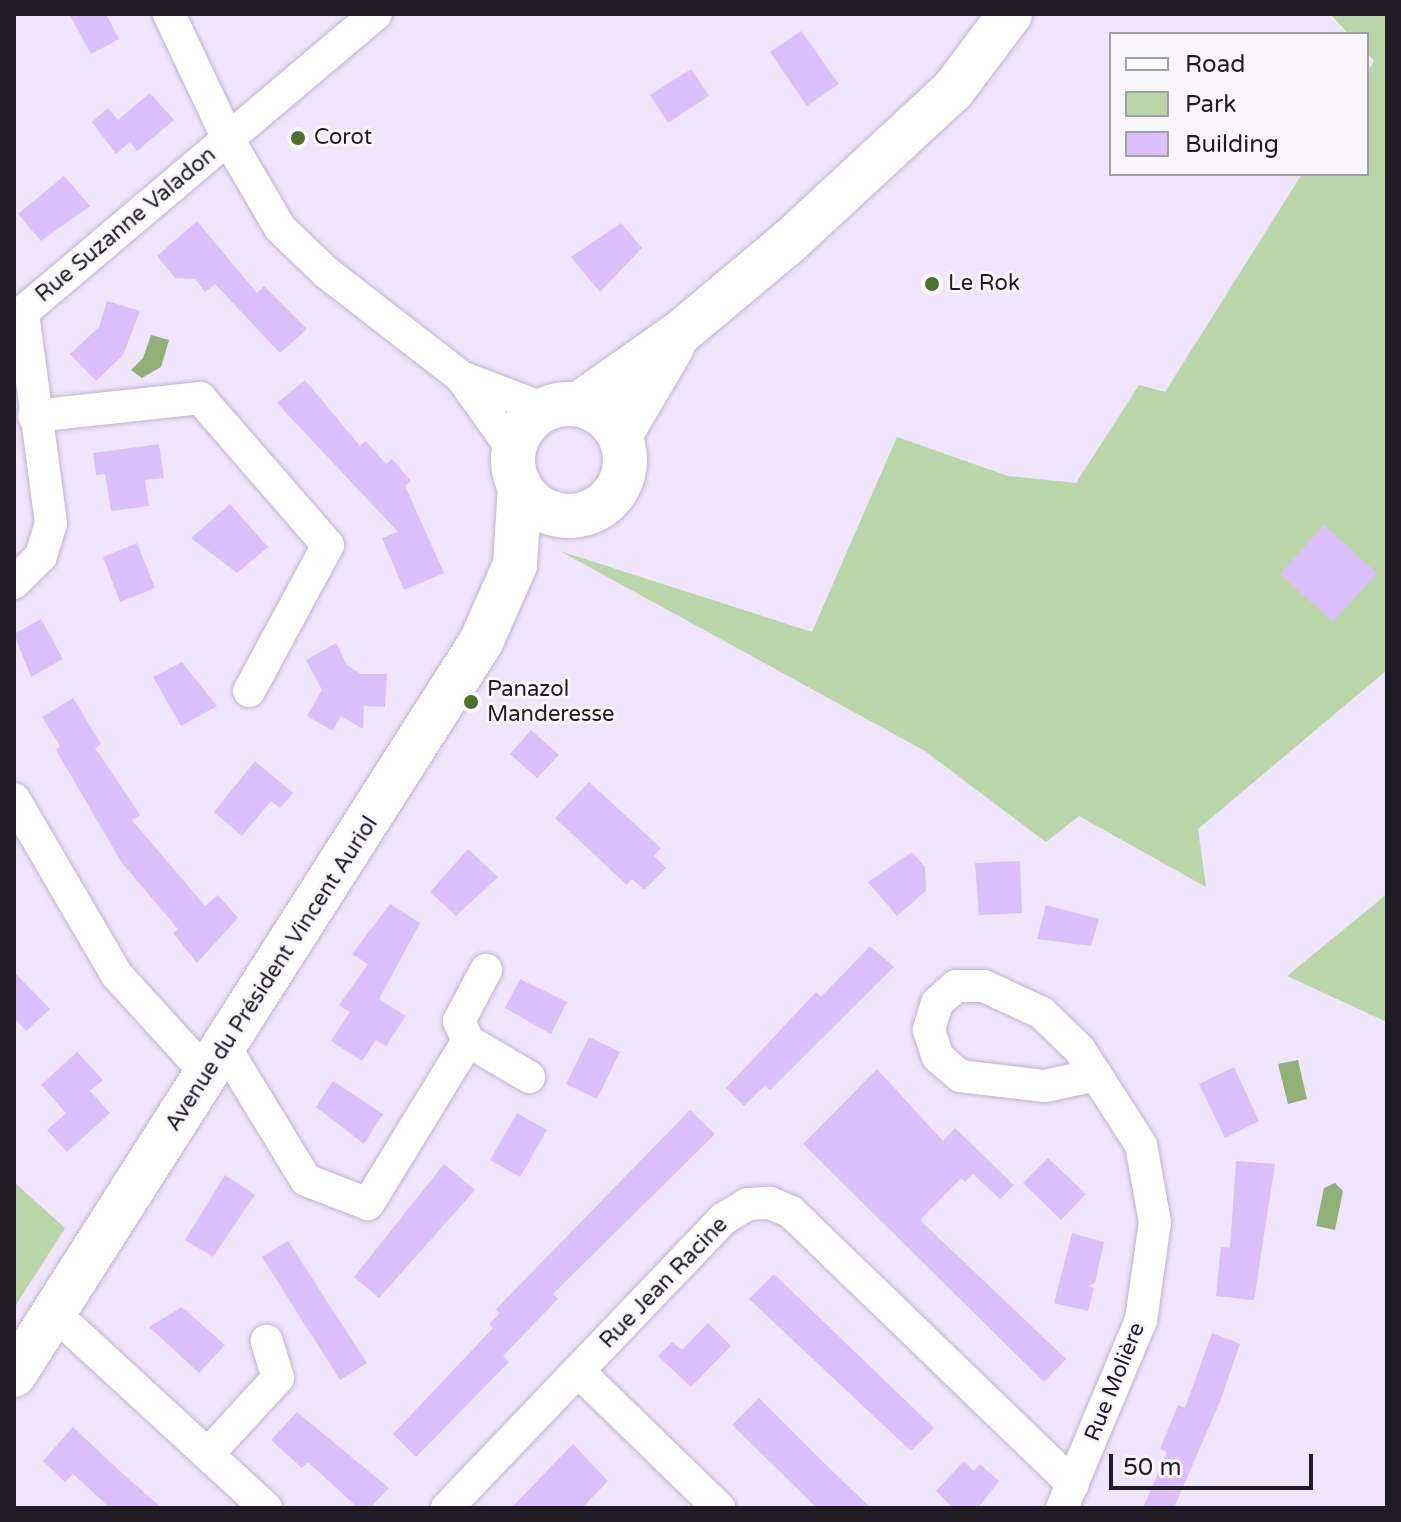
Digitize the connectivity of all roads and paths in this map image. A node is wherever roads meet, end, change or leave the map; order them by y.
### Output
1 (169, 14) edge
2 (376, 14) edge
3 (1010, 14) edge
4 (228, 139) junction
5 (18, 300) edge
6 (680, 333) junction
7 (461, 377) junction
8 (562, 407) junction
9 (34, 416) junction
10 (620, 435) junction
11 (517, 468) junction
12 (579, 515) junction
13 (515, 565) junction
14 (14, 583) edge
15 (249, 691) dead end
16 (14, 799) edge
17 (486, 970) dead end
18 (468, 1041) junction
19 (217, 1062) junction
20 (1096, 1075) junction
21 (529, 1077) dead end
22 (54, 1313) junction
23 (267, 1341) dead end
24 (578, 1371) junction
25 (14, 1375) edge
26 (208, 1454) junction
27 (1068, 1496) edge
28 (266, 1508) edge
29 (447, 1508) edge
30 (719, 1508) edge

1 - 4 street
2 - 4 street, Rue Suzanne Valadon
3 - 6 street
4 - 5 street, Rue Suzanne Valadon
4 - 7 street
5 - 9 street, Rue Suzanne Valadon
6 - 8 street
6 - 10 street
7 - 8 street
7 - 11 street
8 - 10 street
8 - 11 street
9 - 14 street, Rue Suzanne Valadon
9 - 15 street
10 - 12 street
11 - 12 street
11 - 13 street, Avenue du Président Vincent Auriol
12 - 13 street, Avenue du Président Vincent Auriol
13 - 19 street, Avenue du Président Vincent Auriol
16 - 19 street
17 - 18 street
18 - 19 street
18 - 21 street
19 - 22 street, Avenue du Président Vincent Auriol
20 - 20 street, Rue Molière
20 - 27 street, Rue Molière
22 - 25 street, Avenue du Président Vincent Auriol
22 - 26 street
23 - 26 street
24 - 27 street, Rue Jean Racine
24 - 29 street, Rue Jean Racine
24 - 30 street
26 - 28 street

